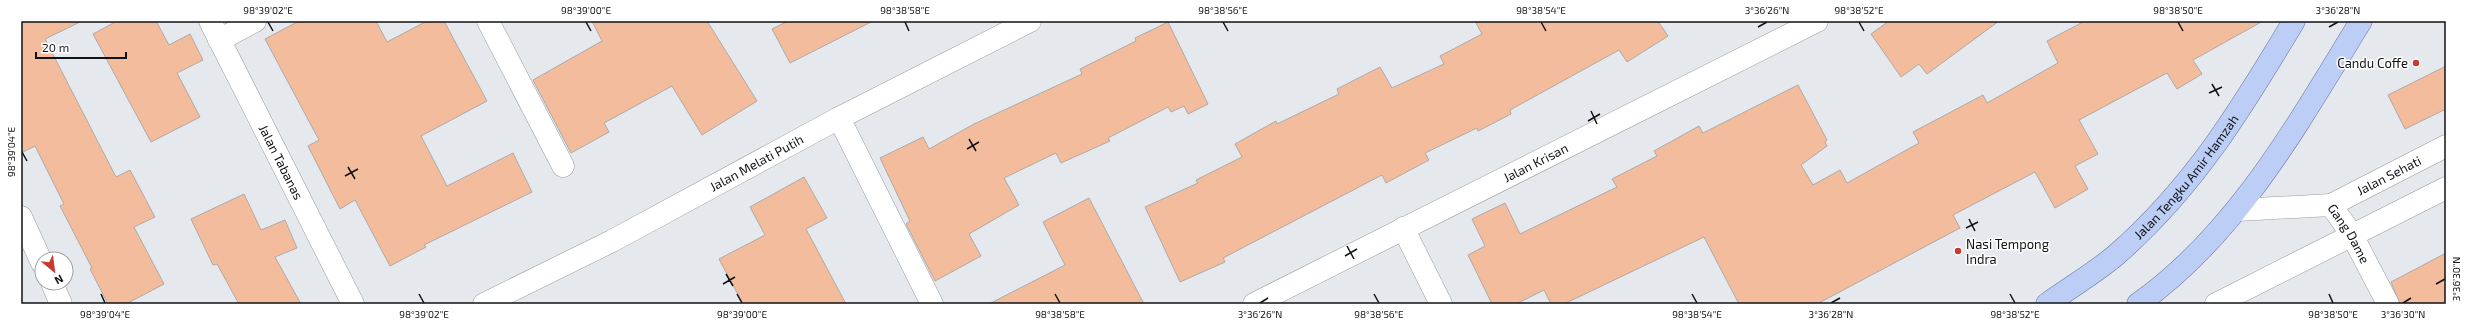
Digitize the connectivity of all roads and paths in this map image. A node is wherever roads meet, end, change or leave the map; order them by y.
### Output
1 (255, 21) edge
2 (488, 21) edge
3 (1030, 21) edge
4 (1817, 21) edge
5 (2294, 21) edge
6 (2361, 21) edge
7 (214, 30) edge
8 (839, 118) junction
9 (2446, 146) edge
10 (563, 166) dead end
11 (2446, 188) edge
12 (2331, 205) junction
13 (2237, 210) junction
14 (21, 217) edge
15 (1403, 228) junction
16 (2352, 235) junction
17 (37, 251) edge
18 (55, 291) edge
19 (2150, 300) edge
20 (61, 304) edge
21 (353, 304) edge
22 (484, 304) edge
23 (932, 304) edge
24 (1254, 304) edge
25 (1441, 304) edge
26 (2047, 304) edge
27 (2216, 304) edge
28 (2388, 304) edge

1 - 7 street
2 - 10 street
3 - 8 street, Jalan Melati Putih
4 - 15 street, Jalan Krisan
5 - 26 main road, Jalan Tengku Amir Hamzah
6 - 13 main road
7 - 21 street, Jalan Tabanas
8 - 22 street, Jalan Melati Putih
8 - 23 street
9 - 12 street, Jalan Sehati
11 - 16 street
12 - 13 street, Gang Dame
12 - 16 street, Gang Dame
13 - 19 main road
14 - 17 street
15 - 24 street, Jalan Krisan
15 - 25 street
16 - 27 street
16 - 28 street, Gang Dame
18 - 20 street

